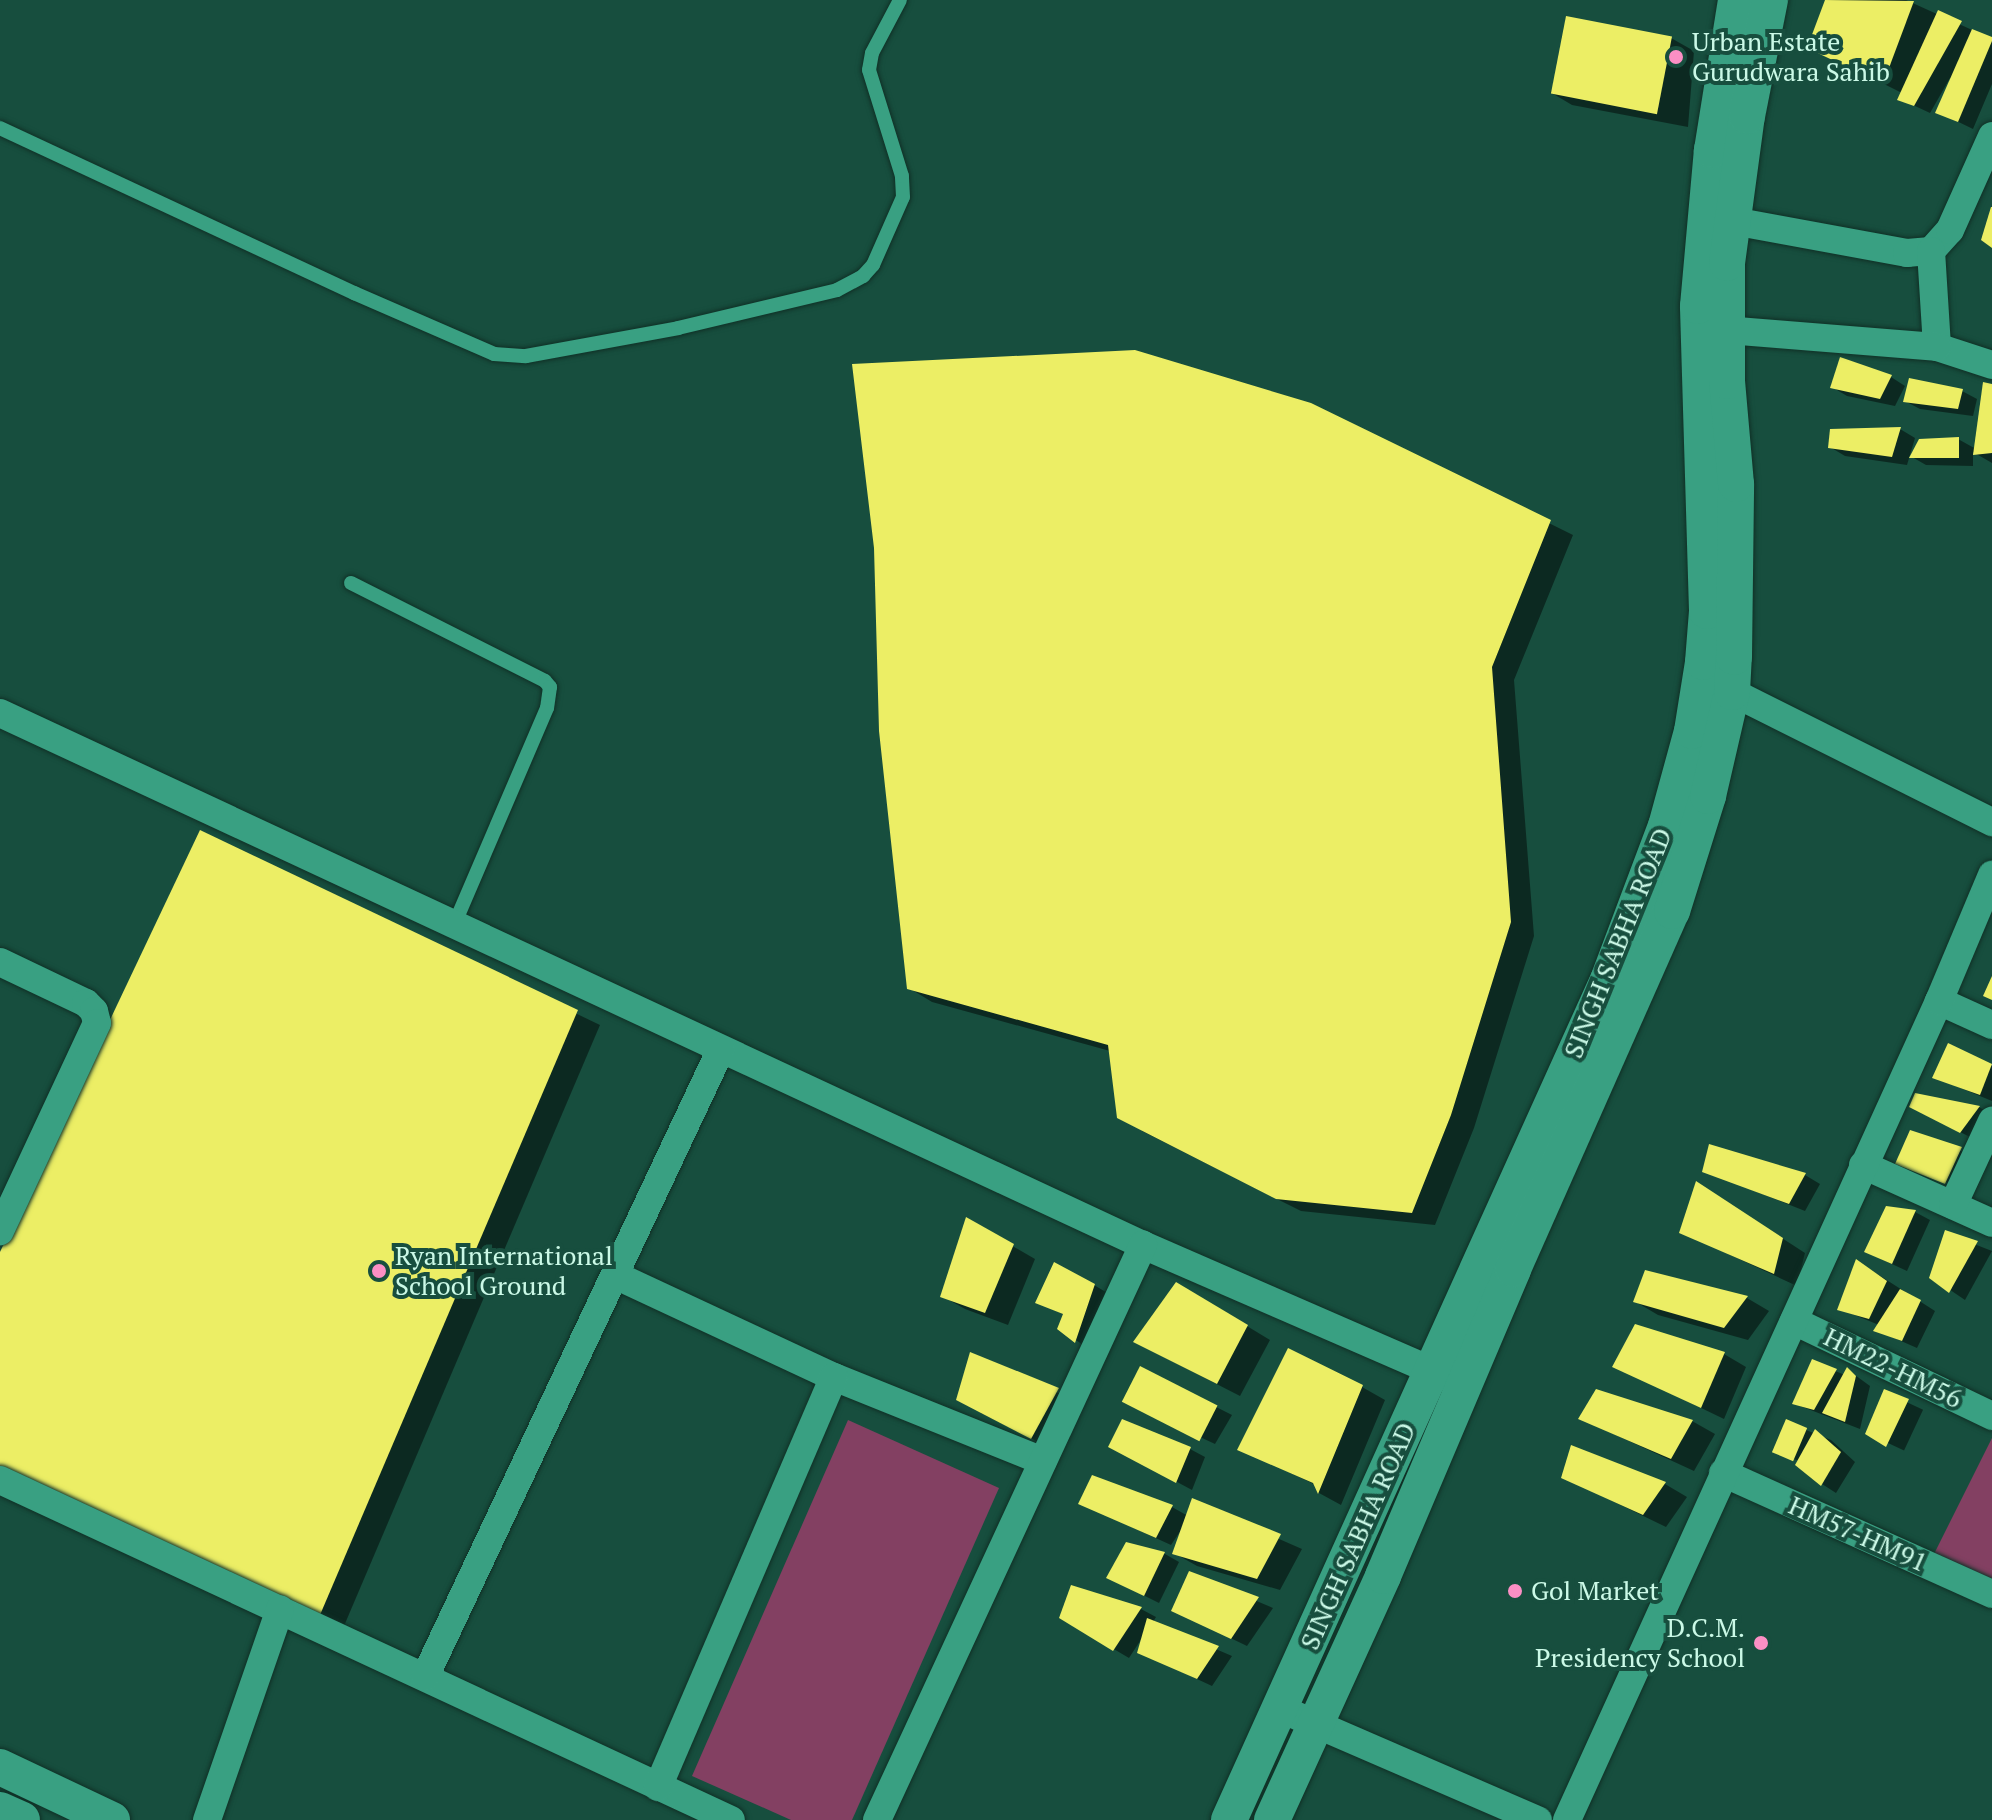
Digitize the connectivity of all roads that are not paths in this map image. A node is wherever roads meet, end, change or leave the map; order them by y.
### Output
1 (900, 0) edge
2 (1736, 0) edge
3 (1770, 0) edge
4 (0, 128) edge
5 (1992, 136) edge
6 (1719, 218) junction
7 (1931, 251) junction
8 (1726, 330) junction
9 (1937, 347) junction
10 (1992, 365) edge
11 (351, 583) dead end
12 (1732, 692) junction
13 (0, 713) edge
14 (1992, 822) edge
15 (1992, 875) edge
16 (454, 925) junction
17 (0, 962) edge
18 (1939, 1001) junction
19 (1992, 1025) edge
20 (721, 1049) junction
21 (1992, 1121) edge
22 (1863, 1165) junction
23 (1953, 1205) junction
24 (1992, 1223) edge
25 (0, 1231) edge
26 (1143, 1245) junction
27 (615, 1275) junction
28 (1794, 1321) junction
29 (834, 1377) junction
30 (1448, 1378) junction
31 (1992, 1416) edge
32 (1043, 1461) junction
33 (1723, 1473) junction
34 (0, 1480) edge
35 (1992, 1594) edge
36 (280, 1609) junction
37 (425, 1677) junction
38 (1281, 1709) junction
39 (1315, 1725) junction
40 (0, 1767) edge
41 (658, 1787) junction
42 (0, 1810) edge
43 (22, 1820) edge
44 (112, 1820) edge
45 (207, 1820) edge
46 (731, 1820) edge
47 (877, 1820) edge
48 (1229, 1820) edge
49 (1272, 1820) edge
50 (1538, 1820) edge
51 (1567, 1820) edge

1 - 4 lane
2 - 6 street, SINGH SABHA ROAD
3 - 6 street, SINGH SABHA ROAD
5 - 7 street
6 - 7 street
6 - 8 street, SINGH SABHA ROAD
6 - 30 street, SINGH SABHA ROAD
7 - 9 street
8 - 9 street
8 - 12 street, SINGH SABHA ROAD
9 - 10 street
11 - 16 lane
12 - 14 street
12 - 30 street, SINGH SABHA ROAD
13 - 16 street
15 - 18 street
16 - 20 street
17 - 25 street
18 - 19 street
18 - 22 street
20 - 26 street
20 - 27 street
21 - 23 street
22 - 23 street
22 - 28 street
23 - 24 street
26 - 30 street
26 - 32 street
27 - 29 street
27 - 37 street
28 - 31 street, HM22-HM56
28 - 33 street
29 - 32 street
29 - 41 street
30 - 38 street, SINGH SABHA ROAD
30 - 39 street, SINGH SABHA ROAD
32 - 47 street
33 - 35 street, HM57-HM91
33 - 51 street
34 - 36 street
36 - 37 street
36 - 45 street
37 - 41 street
38 - 39 street
38 - 48 street, SINGH SABHA ROAD
39 - 49 street, SINGH SABHA ROAD
39 - 50 street
40 - 44 street
41 - 46 street
42 - 43 street

